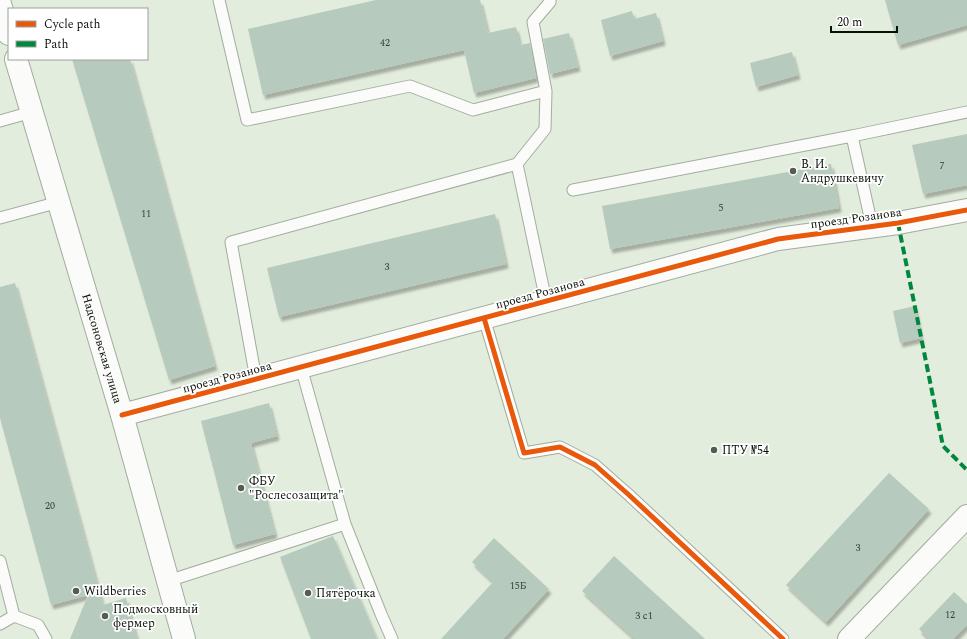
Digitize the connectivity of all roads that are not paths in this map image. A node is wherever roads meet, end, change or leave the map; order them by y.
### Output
1 (219, 0) edge
2 (551, 0) edge
3 (0, 4) edge
4 (8, 31) edge
5 (16, 60) edge
6 (546, 91) junction
7 (32, 112) junction
8 (967, 112) edge
9 (0, 122) edge
10 (852, 136) junction
11 (517, 164) junction
12 (573, 190) dead end
13 (59, 202) junction
14 (967, 210) edge
15 (0, 218) edge
16 (872, 226) junction
17 (546, 301) junction
18 (484, 318) junction
19 (301, 367) junction
20 (256, 379) junction
21 (122, 415) junction
22 (967, 516) edge
23 (346, 524) junction
24 (0, 561) edge
25 (168, 581) junction
26 (14, 616) junction
27 (0, 624) edge
28 (46, 639) edge
29 (184, 639) edge
30 (392, 639) edge
31 (783, 639) edge
32 (849, 639) edge

1 - 6 lane
2 - 6 lane
3 - 4 street
5 - 7 street, Надсоновская улица
6 - 11 lane
7 - 9 lane
7 - 13 street, Надсоновская улица
8 - 10 lane
10 - 12 lane
10 - 16 lane
11 - 17 lane
11 - 20 lane
13 - 15 lane
13 - 21 street, Надсоновская улица
14 - 16 street, проезд Розанова
16 - 17 street, проезд Розанова
17 - 18 street, проезд Розанова
18 - 19 street, проезд Розанова
18 - 31 lane
19 - 20 street, проезд Розанова
19 - 23 lane
20 - 21 street, проезд Розанова
21 - 25 street, Надсоновская улица
22 - 32 street
23 - 25 lane
23 - 30 lane
24 - 26 lane
25 - 29 street, Надсоновская улица
26 - 27 lane
26 - 28 lane

